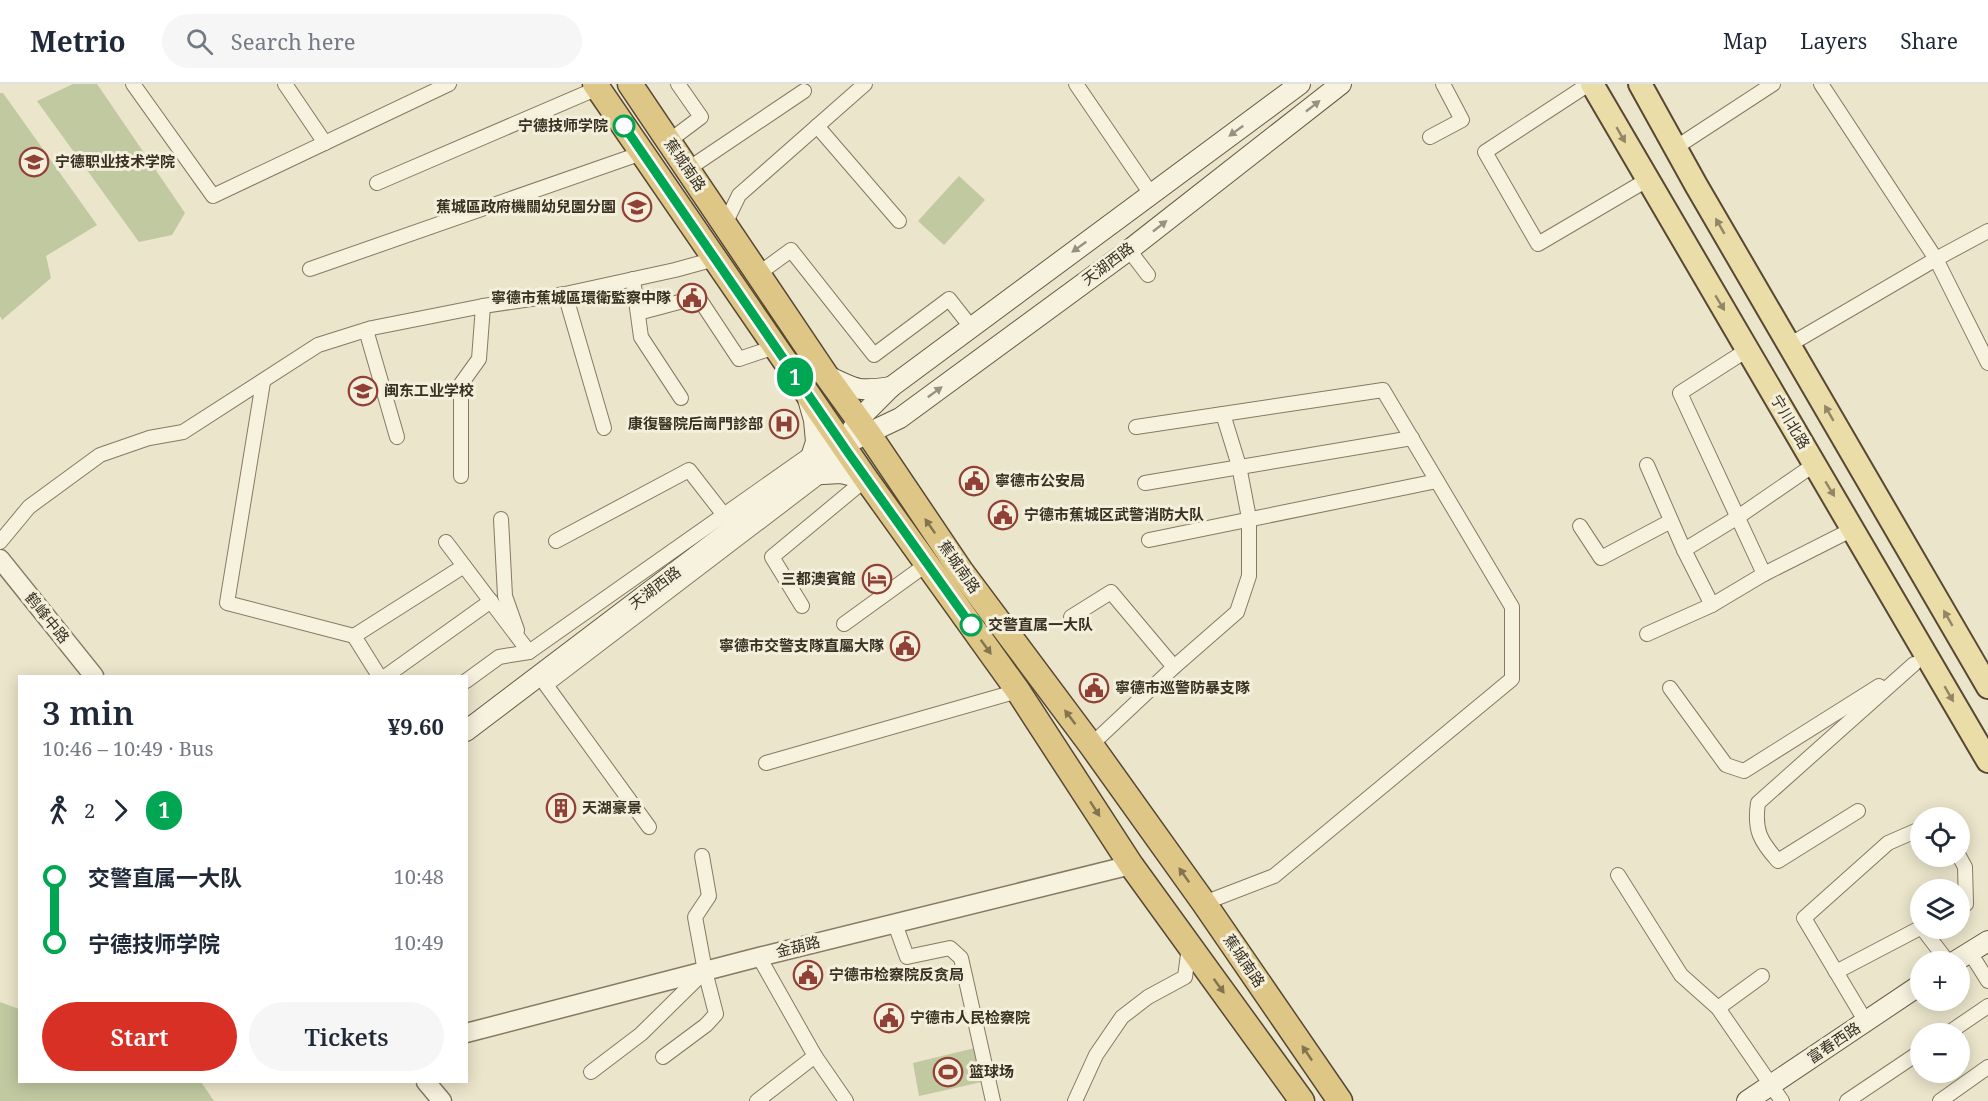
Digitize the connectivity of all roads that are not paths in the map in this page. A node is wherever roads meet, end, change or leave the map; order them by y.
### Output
1 (133, 84) edge
2 (285, 84) edge
3 (449, 84) edge
4 (630, 84) edge
5 (678, 84) edge
6 (865, 84) edge
7 (1076, 84) edge
8 (1300, 84) edge
9 (1341, 84) edge
10 (1443, 84) edge
11 (1590, 84) edge
12 (1641, 84) edge
13 (1773, 84) edge
14 (1821, 84) edge
15 (596, 86) edge
16 (1753, 89) edge
17 (804, 91) dead end
18 (817, 126) junction
19 (1430, 137) dead end
20 (669, 141) junction
21 (325, 143) junction
22 (1675, 147) junction
23 (642, 153) junction
24 (688, 169) junction
25 (1647, 180) junction
26 (377, 183) dead end
27 (1151, 195) junction
28 (899, 221) dead end
29 (725, 224) junction
30 (1988, 231) edge
31 (1129, 250) junction
32 (715, 259) junction
33 (1935, 259) junction
34 (310, 269) dead end
35 (758, 274) junction
36 (1148, 275) dead end
37 (633, 279) junction
38 (565, 294) junction
39 (483, 306) junction
40 (638, 314) junction
41 (971, 327) junction
42 (366, 330) junction
43 (1789, 345) junction
44 (775, 347) junction
45 (1747, 350) junction
46 (1988, 363) edge
47 (826, 375) junction
48 (263, 381) junction
49 (891, 387) junction
50 (807, 394) junction
51 (681, 398) dead end
52 (1223, 414) junction
53 (900, 418) junction
54 (863, 426) junction
55 (604, 428) dead end
56 (1136, 428) dead end
57 (396, 437) dead end
58 (1412, 438) junction
59 (843, 445) junction
60 (812, 453) junction
61 (1815, 464) junction
62 (1647, 465) dead end
63 (1239, 466) junction
64 (815, 474) junction
65 (461, 476) dead end
66 (897, 478) junction
67 (866, 479) junction
68 (1437, 481) junction
69 (1145, 483) dead end
70 (724, 515) junction
71 (1738, 517) junction
72 (1249, 518) junction
73 (501, 519) dead end
74 (1671, 521) junction
75 (1580, 526) dead end
76 (1853, 529) junction
77 (1149, 540) dead end
78 (556, 541) dead end
79 (0, 542) edge
80 (446, 542) dead end
81 (1684, 550) junction
82 (0, 559) edge
83 (927, 564) junction
84 (464, 566) junction
85 (1764, 574) junction
86 (491, 601) junction
87 (1712, 605) junction
88 (802, 606) dead end
89 (1071, 617) dead end
90 (844, 624) dead end
91 (1647, 634) dead end
92 (354, 636) junction
93 (525, 647) junction
94 (1920, 660) junction
95 (1174, 667) junction
96 (93, 675) edge
97 (378, 675) edge
98 (387, 675) edge
99 (468, 680) edge
100 (1988, 687) edge
101 (1670, 688) dead end
102 (1018, 691) junction
103 (468, 730) edge
104 (1091, 745) junction
105 (1988, 761) edge
106 (766, 763) dead end
107 (1858, 811) dead end
108 (649, 827) dead end
109 (1910, 833) edge
110 (702, 856) dead end
111 (1131, 865) junction
112 (1618, 875) dead end
113 (1204, 903) junction
114 (895, 924) junction
115 (1910, 934) edge
116 (1930, 939) edge
117 (1988, 941) edge
118 (1189, 945) junction
119 (1939, 951) edge
120 (1970, 951) edge
121 (759, 957) junction
122 (1970, 964) edge
123 (705, 971) junction
124 (1836, 972) junction
125 (1762, 976) dead end
126 (1988, 981) edge
127 (1910, 993) edge
128 (1988, 1006) edge
129 (1718, 1008) junction
130 (1866, 1022) junction
131 (1963, 1023) edge
132 (468, 1032) edge
133 (815, 1056) junction
134 (663, 1057) dead end
135 (1910, 1059) edge
136 (1988, 1067) edge
137 (591, 1072) dead end
138 (427, 1083) edge
139 (1776, 1093) edge
140 (442, 1101) edge
141 (757, 1101) edge
142 (846, 1101) edge
143 (993, 1101) edge
144 (1075, 1101) edge
145 (1302, 1101) edge
146 (1340, 1101) edge
147 (1747, 1101) edge
148 (1847, 1101) edge
149 (1940, 1101) edge

1 - 21 street
2 - 21 street
3 - 21 street
4 - 20 highway, 蕉城南路
5 - 20 street
6 - 18 street
7 - 27 street
8 -> 27 main road, 天湖西路
31 -> 9 main road, 天湖西路
10 - 19 street
11 -> 25 main road, 宁川北路
11 - 25 street
12 - 22 main road
13 - 16 street
14 - 33 street
15 - 23 highway, 蕉城南路
15 - 26 street
16 - 22 street
17 - 24 street
18 - 28 street
18 - 29 street
20 - 24 highway, 蕉城南路
43 -> 22 main road
23 - 32 highway, 蕉城南路
23 - 34 street
24 - 29 highway, 蕉城南路
25 -> 45 main road, 宁川北路
27 -> 41 main road, 天湖西路
29 - 35 highway, 蕉城南路
30 - 33 street
31 - 36 street
53 -> 31 main road, 天湖西路
32 - 37 street
32 - 44 highway, 蕉城南路
33 - 43 street
33 - 46 street
35 - 41 street
35 - 47 highway, 蕉城南路
37 - 38 street
37 - 40 street
38 - 39 street
38 - 55 street
39 - 42 street
39 - 65 street
40 - 44 street
40 - 51 street
41 - 49 main road, 天湖西路
42 - 48 street
42 - 57 street
100 -> 43 main road
44 - 50 highway, 蕉城南路
45 - 61 main road, 宁川北路
45 - 71 street
47 - 49 main road
47 - 54 highway, 蕉城南路
48 - 79 street
48 - 92 street
49 - 54 main road, 天湖西路
50 - 59 highway, 蕉城南路
50 - 60 main road
52 - 56 street
52 - 58 street
52 - 63 street
53 - 54 main road, 天湖西路
53 - 66 main road
54 - 59 main road
54 - 66 highway, 蕉城南路
58 - 63 street
58 - 68 street
59 - 60 street
59 - 64 main road, 天湖西路
59 - 67 highway, 蕉城南路
60 - 64 main road
60 - 70 street
61 - 71 street
61 -> 76 main road, 宁川北路
62 - 74 street
63 - 69 street
63 - 72 street
64 - 67 main road
64 - 103 main road, 天湖西路
64 - 108 street
104 -> 66 highway, 蕉城南路
67 - 83 highway, 蕉城南路
67 - 88 street
68 - 72 street
68 - 113 street
70 - 78 street
70 - 93 street
71 - 81 street
71 - 85 street
72 - 77 street
72 - 95 street
73 - 93 street
74 - 75 street
74 - 81 street
76 - 85 street
76 - 94 main road, 宁川北路
80 - 84 street
81 - 87 street
82 - 96 street, 鹤峰中路
83 - 90 street
83 -> 102 highway, 蕉城南路
84 - 86 street
84 - 92 street
85 - 87 street
86 - 93 street
86 - 98 street
87 - 91 street
89 - 95 street
92 - 97 street
93 - 99 street
94 - 101 street
94 -> 105 main road, 宁川北路
94 - 107 street
95 - 104 street
102 - 106 street
102 -> 111 highway, 蕉城南路
113 -> 104 highway, 蕉城南路
109 - 124 street
110 - 123 street
111 - 114 street, 金葫路
111 - 118 highway, 蕉城南路
112 - 129 street
146 -> 113 highway, 蕉城南路
114 - 121 street, 金葫路
114 - 143 street
115 - 124 street
116 - 119 street
117 - 120 main road
118 - 144 street
118 -> 145 highway, 蕉城南路
121 - 123 street, 金葫路
121 - 133 street
122 - 126 street
123 - 132 street, 金葫路
123 - 134 street
123 - 137 street
124 - 130 street
125 - 129 street
127 - 130 main road, 富春西路
128 - 131 street
129 - 139 street
130 - 139 main road, 富春西路
133 - 141 street
133 - 142 street
135 - 148 street
136 - 149 street
138 - 140 street
139 - 147 main road, 富春西路

